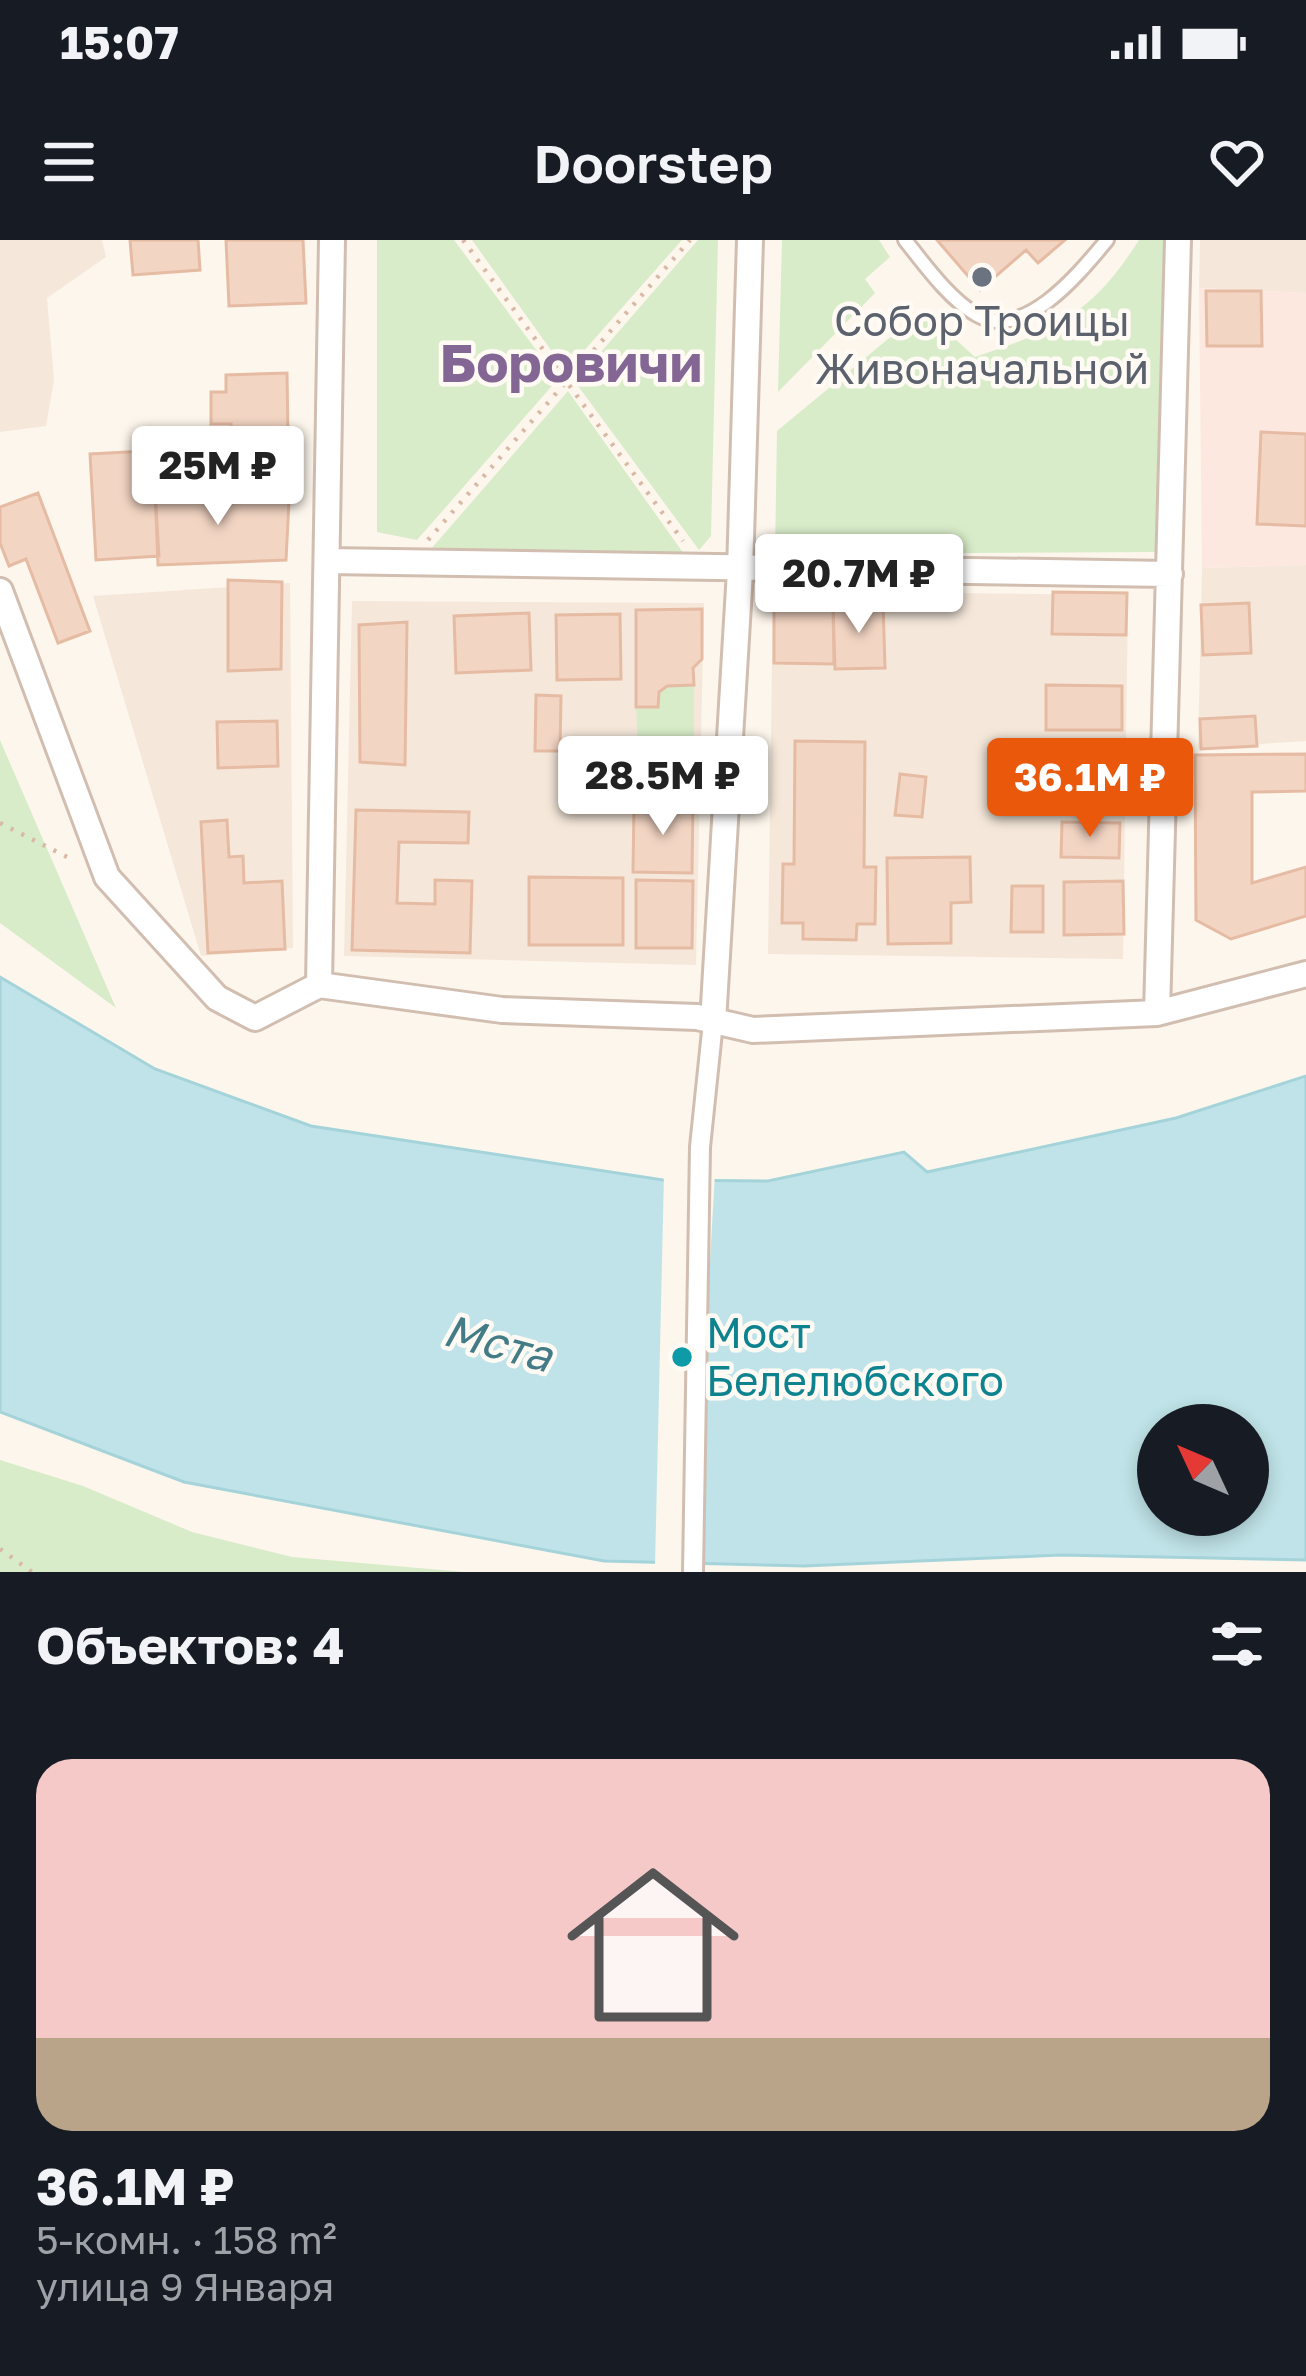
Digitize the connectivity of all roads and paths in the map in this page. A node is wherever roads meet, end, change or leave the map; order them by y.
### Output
1 (332, 240) edge
2 (463, 240) edge
3 (690, 240) edge
4 (749, 240) edge
5 (905, 240) edge
6 (1107, 240) edge
7 (1178, 240) edge
8 (566, 380) junction
9 (327, 560) junction
10 (409, 562) junction
11 (704, 570) junction
12 (740, 571) junction
13 (1170, 574) junction
14 (0, 591) edge
15 (0, 824) edge
16 (107, 877) junction
17 (1306, 974) edge
18 (320, 985) junction
19 (1157, 1013) junction
20 (713, 1022) junction
21 (0, 1550) edge
22 (692, 1571) edge
23 (32, 1572) edge

1 - 9 street
2 - 8 path
3 - 8 path
4 - 12 street
5 - 6 lane
7 - 13 street
8 - 10 path
8 - 11 path
9 - 10 street
9 - 18 street
10 - 11 street
11 - 12 street
12 - 13 street
12 - 20 street
13 - 19 street
14 - 16 street
15 - 16 path
16 - 18 street
17 - 19 street
18 - 20 street
19 - 20 street
20 - 22 street
21 - 23 path

